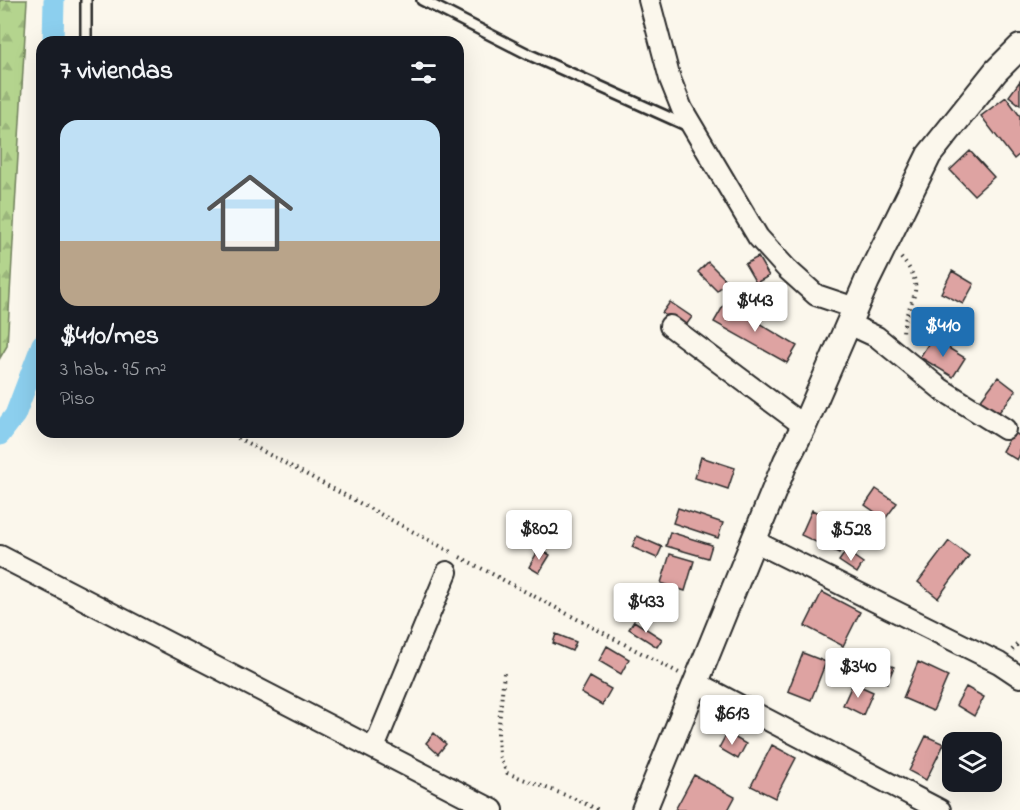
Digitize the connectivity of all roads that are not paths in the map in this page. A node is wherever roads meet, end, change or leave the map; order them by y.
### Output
1 (86, 0) edge
2 (422, 0) edge
3 (649, 0) edge
4 (87, 36) edge
5 (1020, 47) edge
6 (693, 128) junction
7 (852, 316) junction
8 (670, 326) dead end
9 (804, 426) junction
10 (1005, 429) dead end
11 (754, 541) junction
12 (0, 556) edge
13 (447, 572) dead end
14 (1020, 676) edge
15 (697, 683) junction
16 (374, 748) junction
17 (493, 810) edge
18 (644, 810) edge
19 (940, 810) edge

1 - 4 lane
2 - 6 lane
3 - 6 street
5 - 7 street
6 - 7 street
7 - 9 street
7 - 10 street
8 - 9 street
9 - 11 street
11 - 14 street
11 - 15 street
12 - 16 street
13 - 16 street
15 - 18 street
15 - 19 street
16 - 17 street

